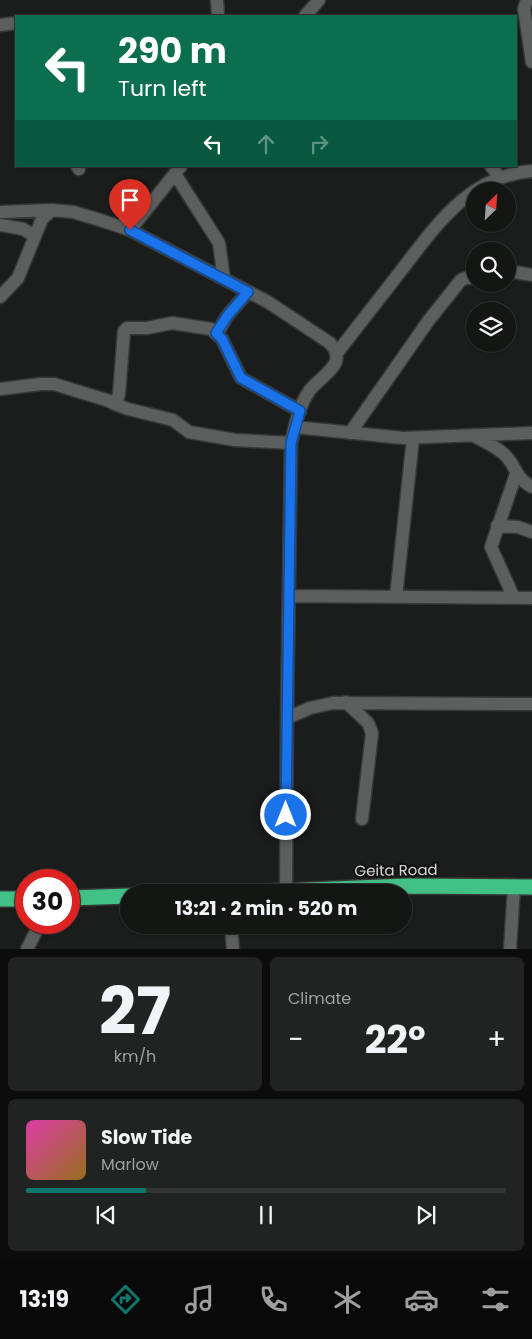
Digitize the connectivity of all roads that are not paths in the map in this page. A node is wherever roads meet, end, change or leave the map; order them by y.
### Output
1 (216, 0) edge
2 (319, 0) edge
3 (527, 0) edge
4 (218, 15) edge
5 (306, 15) edge
6 (15, 23) edge
7 (0, 24) edge
8 (532, 62) edge
9 (492, 167) edge
10 (178, 170) edge
11 (532, 171) edge
12 (500, 178) junction
13 (52, 210) junction
14 (0, 212) edge
15 (0, 226) edge
16 (130, 230) junction
17 (35, 236) junction
18 (516, 273) edge
19 (532, 275) edge
20 (466, 278) edge
21 (224, 279) junction
22 (248, 292) junction
23 (0, 297) edge
24 (216, 333) junction
25 (337, 353) junction
26 (0, 389) edge
27 (112, 403) junction
28 (300, 411) junction
29 (295, 427) junction
30 (350, 432) junction
31 (532, 433) edge
32 (472, 435) junction
33 (413, 438) junction
34 (291, 443) junction
35 (516, 474) junction
36 (532, 487) edge
37 (497, 526) junction
38 (532, 532) edge
39 (289, 596) junction
40 (396, 597) junction
41 (514, 598) junction
42 (532, 598) edge
43 (346, 702) junction
44 (532, 704) edge
45 (286, 718) junction
46 (362, 819) dead end
47 (286, 884) edge
48 (412, 886) edge
49 (514, 887) junction
50 (532, 887) edge
51 (120, 896) edge
52 (80, 898) edge
53 (0, 899) edge
54 (15, 899) edge
55 (35, 934) edge
56 (232, 934) edge
57 (27, 949) edge
58 (233, 949) edge
59 (510, 949) edge

1 - 4 street
2 - 5 street
3 - 8 street
6 - 7 street
9 - 12 street
10 - 16 street
10 - 21 street
11 - 12 street
12 - 25 street
13 - 14 street
13 - 16 street
13 - 17 street
15 - 17 street
16 - 21 street
17 - 23 street
18 - 19 street
20 - 30 street
21 - 22 street
22 - 24 street
22 - 25 street
24 - 27 street
24 - 28 street
25 - 28 street
26 - 27 street
27 - 34 street
28 - 29 street
29 - 30 street
29 - 34 street
30 - 33 street
31 - 32 street
32 - 33 street
32 - 35 street
33 - 40 street
34 - 39 street
35 - 36 street
35 - 37 street
37 - 38 street
37 - 41 street
39 - 40 street
39 - 45 street
40 - 41 street
41 - 42 street
43 - 44 street
43 - 45 street
43 - 46 street
45 - 47 street
48 - 49 highway, Geita Road
49 - 50 highway, Geita Road
49 - 59 street
51 - 52 highway
53 - 54 highway
55 - 57 street
56 - 58 street

